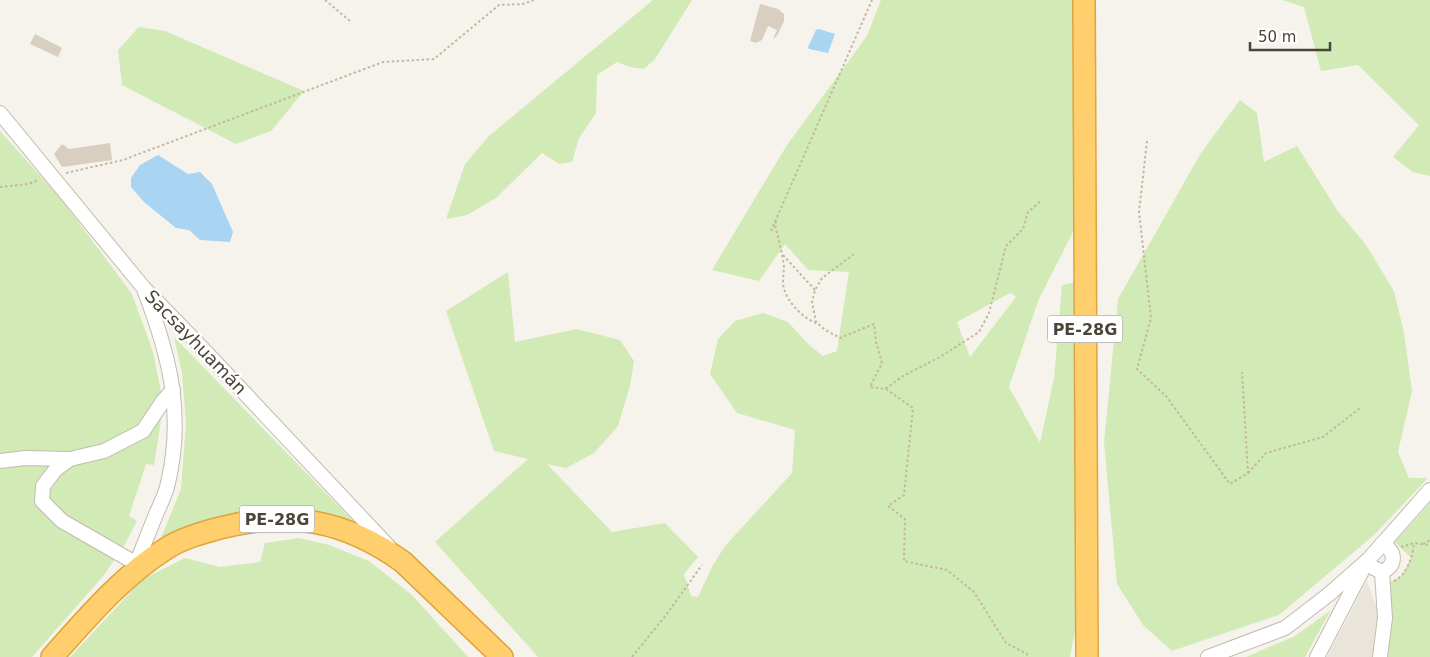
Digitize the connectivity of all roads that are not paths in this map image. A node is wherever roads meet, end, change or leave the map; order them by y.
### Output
1 (1084, 0) edge
2 (0, 113) edge
3 (143, 286) junction
4 (173, 390) junction
5 (70, 459) junction
6 (0, 462) edge
7 (1430, 490) edge
8 (1386, 547) junction
9 (1369, 559) junction
10 (403, 562) junction
11 (135, 568) junction
12 (1382, 572) junction
13 (52, 657) edge
14 (502, 657) edge
15 (1087, 657) edge
16 (1208, 657) edge
17 (1317, 657) edge
18 (1380, 657) edge

1 - 15 highway, PE-28G
2 - 3 street, Sacsayhuamán
3 - 4 street
3 - 10 street, Sacsayhuamán
4 - 5 street
4 - 11 street
5 - 6 street
5 - 11 street
7 - 8 street
8 - 9 street
8 - 12 street
9 - 12 street
9 - 16 street
9 - 17 street
10 - 11 highway, PE-28G
10 - 14 highway, PE-28G
11 - 13 highway, PE-28G
12 - 18 street

